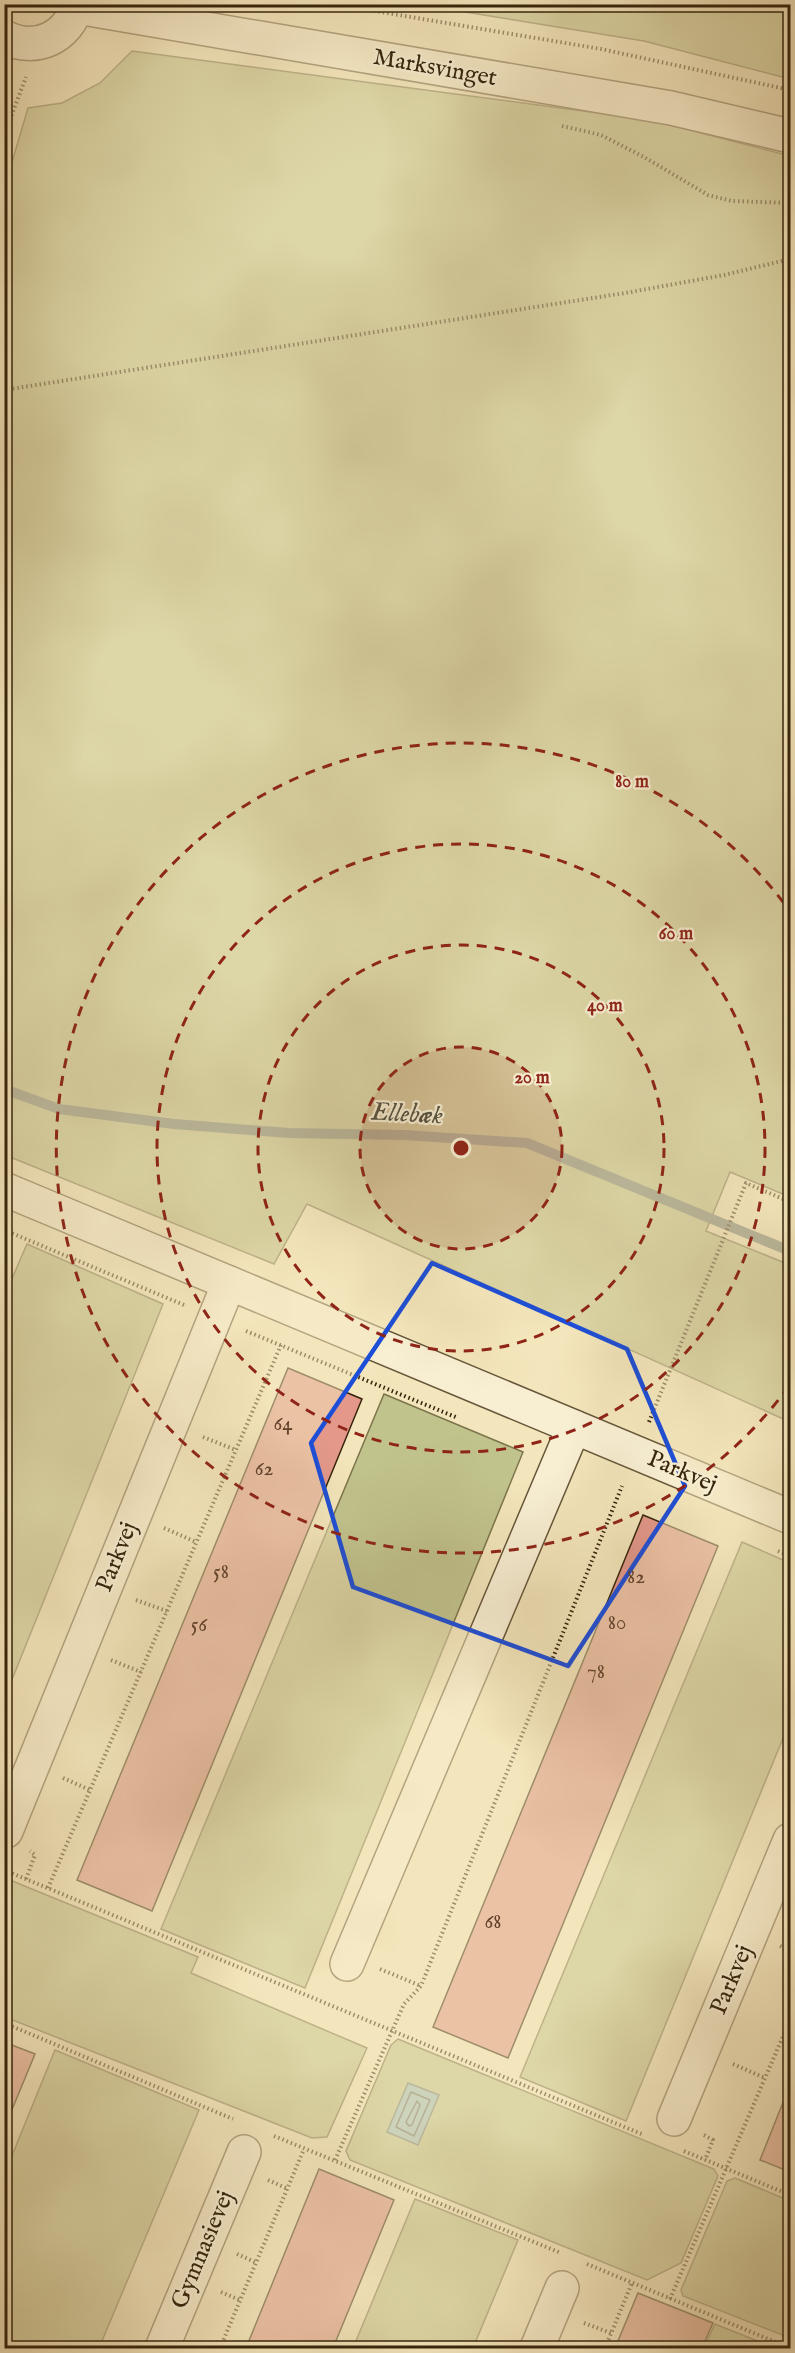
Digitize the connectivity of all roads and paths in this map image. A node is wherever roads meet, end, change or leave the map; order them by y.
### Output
1 (334, 4) edge
2 (77, 5) edge
3 (15, 45) edge
4 (790, 90) edge
5 (556, 125) dead end
6 (790, 136) edge
7 (4, 151) edge
8 (790, 203) edge
9 (790, 259) edge
10 (4, 390) edge
11 (4, 1189) edge
12 (790, 1202) edge
13 (4, 1230) edge
14 (229, 1283) junction
15 (215, 1318) junction
16 (281, 1345) junction
17 (463, 1420) dead end
18 (574, 1427) junction
19 (637, 1453) junction
20 (612, 1482) dead end
21 (622, 1486) junction
22 (633, 1490) dead end
23 (790, 1517) edge
24 (770, 1547) dead end
25 (790, 1556) edge
26 (6, 1831) edge
27 (790, 1840) edge
28 (4, 1870) edge
29 (48, 1888) junction
30 (347, 1964) joint
31 (421, 1986) junction
32 (790, 2020) edge
33 (4, 2023) edge
34 (393, 2031) junction
35 (663, 2128) joint
36 (272, 2135) dead end
37 (242, 2137) joint
38 (304, 2149) junction
39 (684, 2151) dead end
40 (335, 2160) junction
41 (726, 2169) junction
42 (790, 2195) edge
43 (566, 2255) dead end
44 (577, 2260) dead end
45 (632, 2283) junction
46 (562, 2288) dead end
47 (670, 2299) junction
48 (790, 2348) edge
49 (162, 2349) edge
50 (220, 2349) edge
51 (537, 2349) edge
52 (605, 2349) edge

1 - 4 path
2 - 3 street
2 - 6 street, Marksvinget
3 - 7 path
5 - 8 path
9 - 10 path
11 - 14 street, Parkvej
12 - 19 path
13 - 15 path
14 - 15 street, Parkvej
14 - 18 street, Parkvej
15 - 16 path
15 - 26 street, Parkvej
16 - 17 path
16 - 29 path
18 - 19 street, Parkvej
18 - 30 street
19 - 23 street, Parkvej
20 - 21 path
21 - 22 path
21 - 31 path
24 - 25 path
27 - 35 street, Parkvej
28 - 29 path
29 - 34 path
30 - 31 path
31 - 34 path
32 - 41 path
33 - 37 path
34 - 35 path
34 - 40 path
36 - 38 path
37 - 49 street, Gymnasievej
38 - 40 path
38 - 50 path
39 - 41 path
40 - 43 path
41 - 42 path
41 - 47 path
44 - 45 path
45 - 47 path
45 - 52 path
46 - 51 street
47 - 48 path

